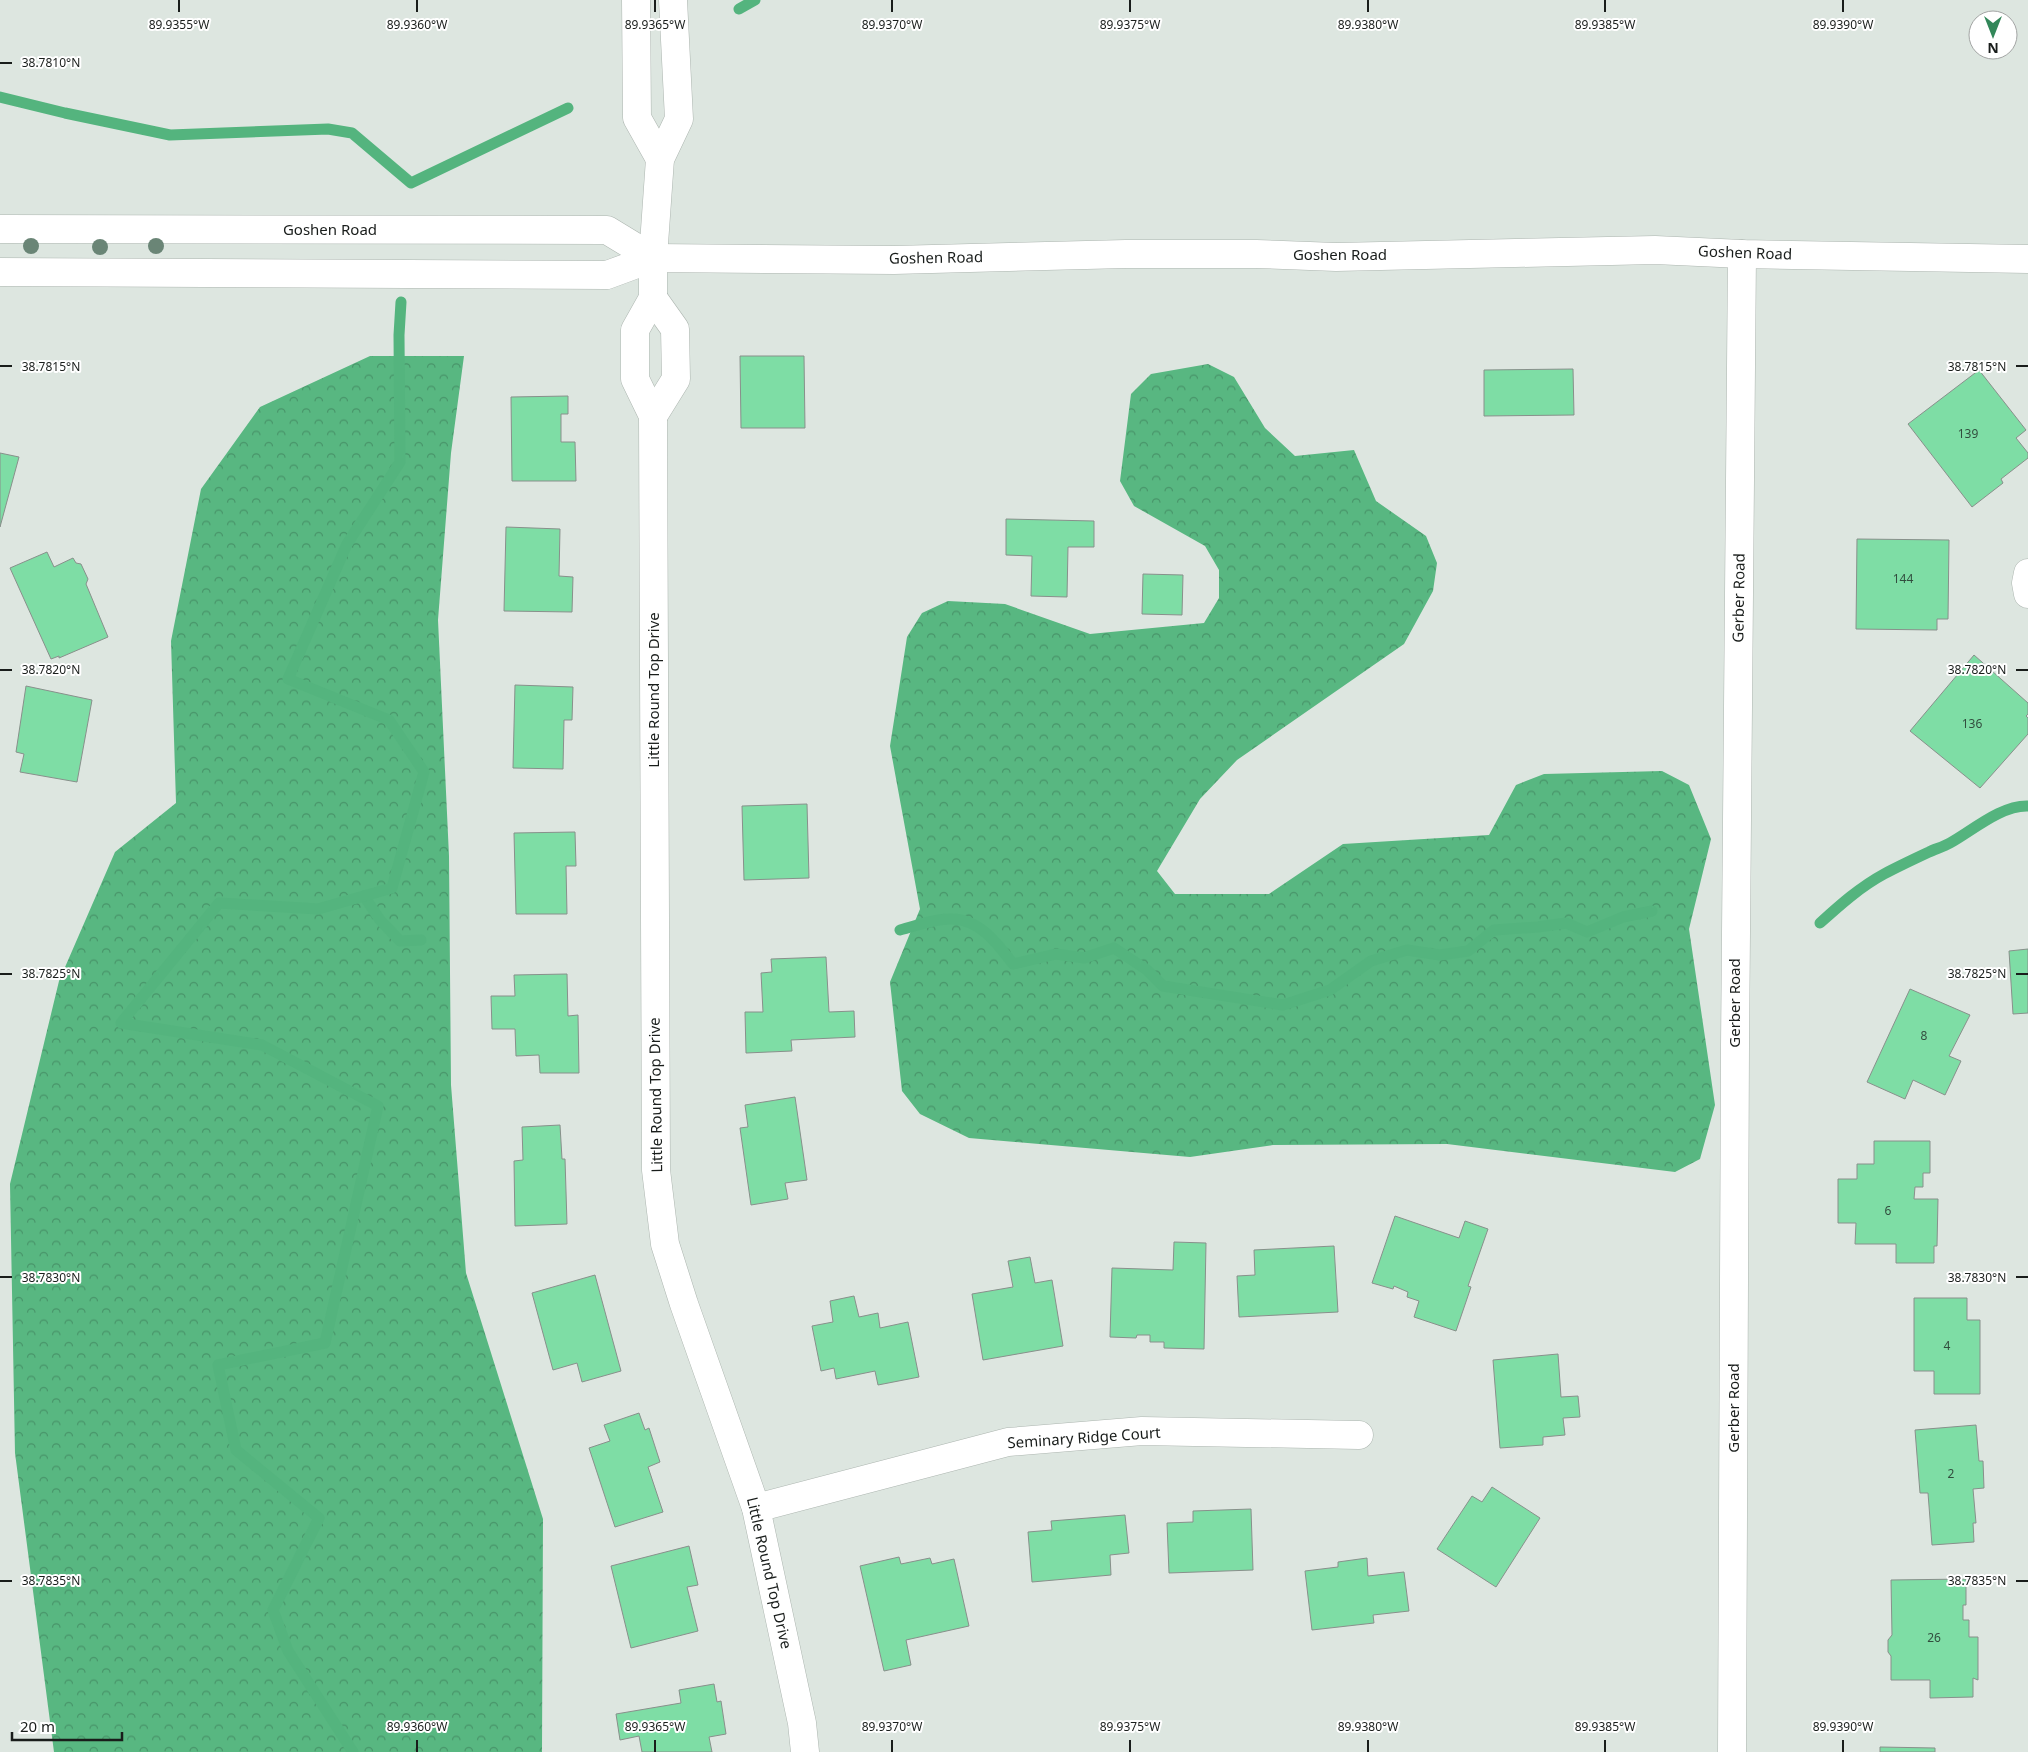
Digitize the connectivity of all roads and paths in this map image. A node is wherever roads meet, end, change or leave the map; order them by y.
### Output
1 (636, 0) edge
2 (673, 0) edge
3 (660, 159) junction
4 (0, 229) edge
5 (1742, 254) junction
6 (653, 258) junction
7 (2028, 258) edge
8 (0, 272) edge
9 (653, 298) junction
10 (653, 416) junction
11 (2028, 573) edge
12 (2028, 594) edge
13 (1360, 1435) dead end
14 (756, 1508) junction
15 (805, 1752) edge
16 (1732, 1752) edge

1 - 3 street
2 - 3 street
3 - 6 street, Little Round Top Drive
4 - 6 street, Goshen Road
5 - 6 street, Goshen Road
5 - 7 street, Goshen Road
5 - 16 street, Gerber Road
6 - 8 street, Goshen Road
6 - 9 street, Little Round Top Drive
9 - 10 street, Little Round Top Drive
9 - 10 street
10 - 14 street, Little Round Top Drive
11 - 12 street
13 - 14 street, Seminary Ridge Court
14 - 15 street, Little Round Top Drive

